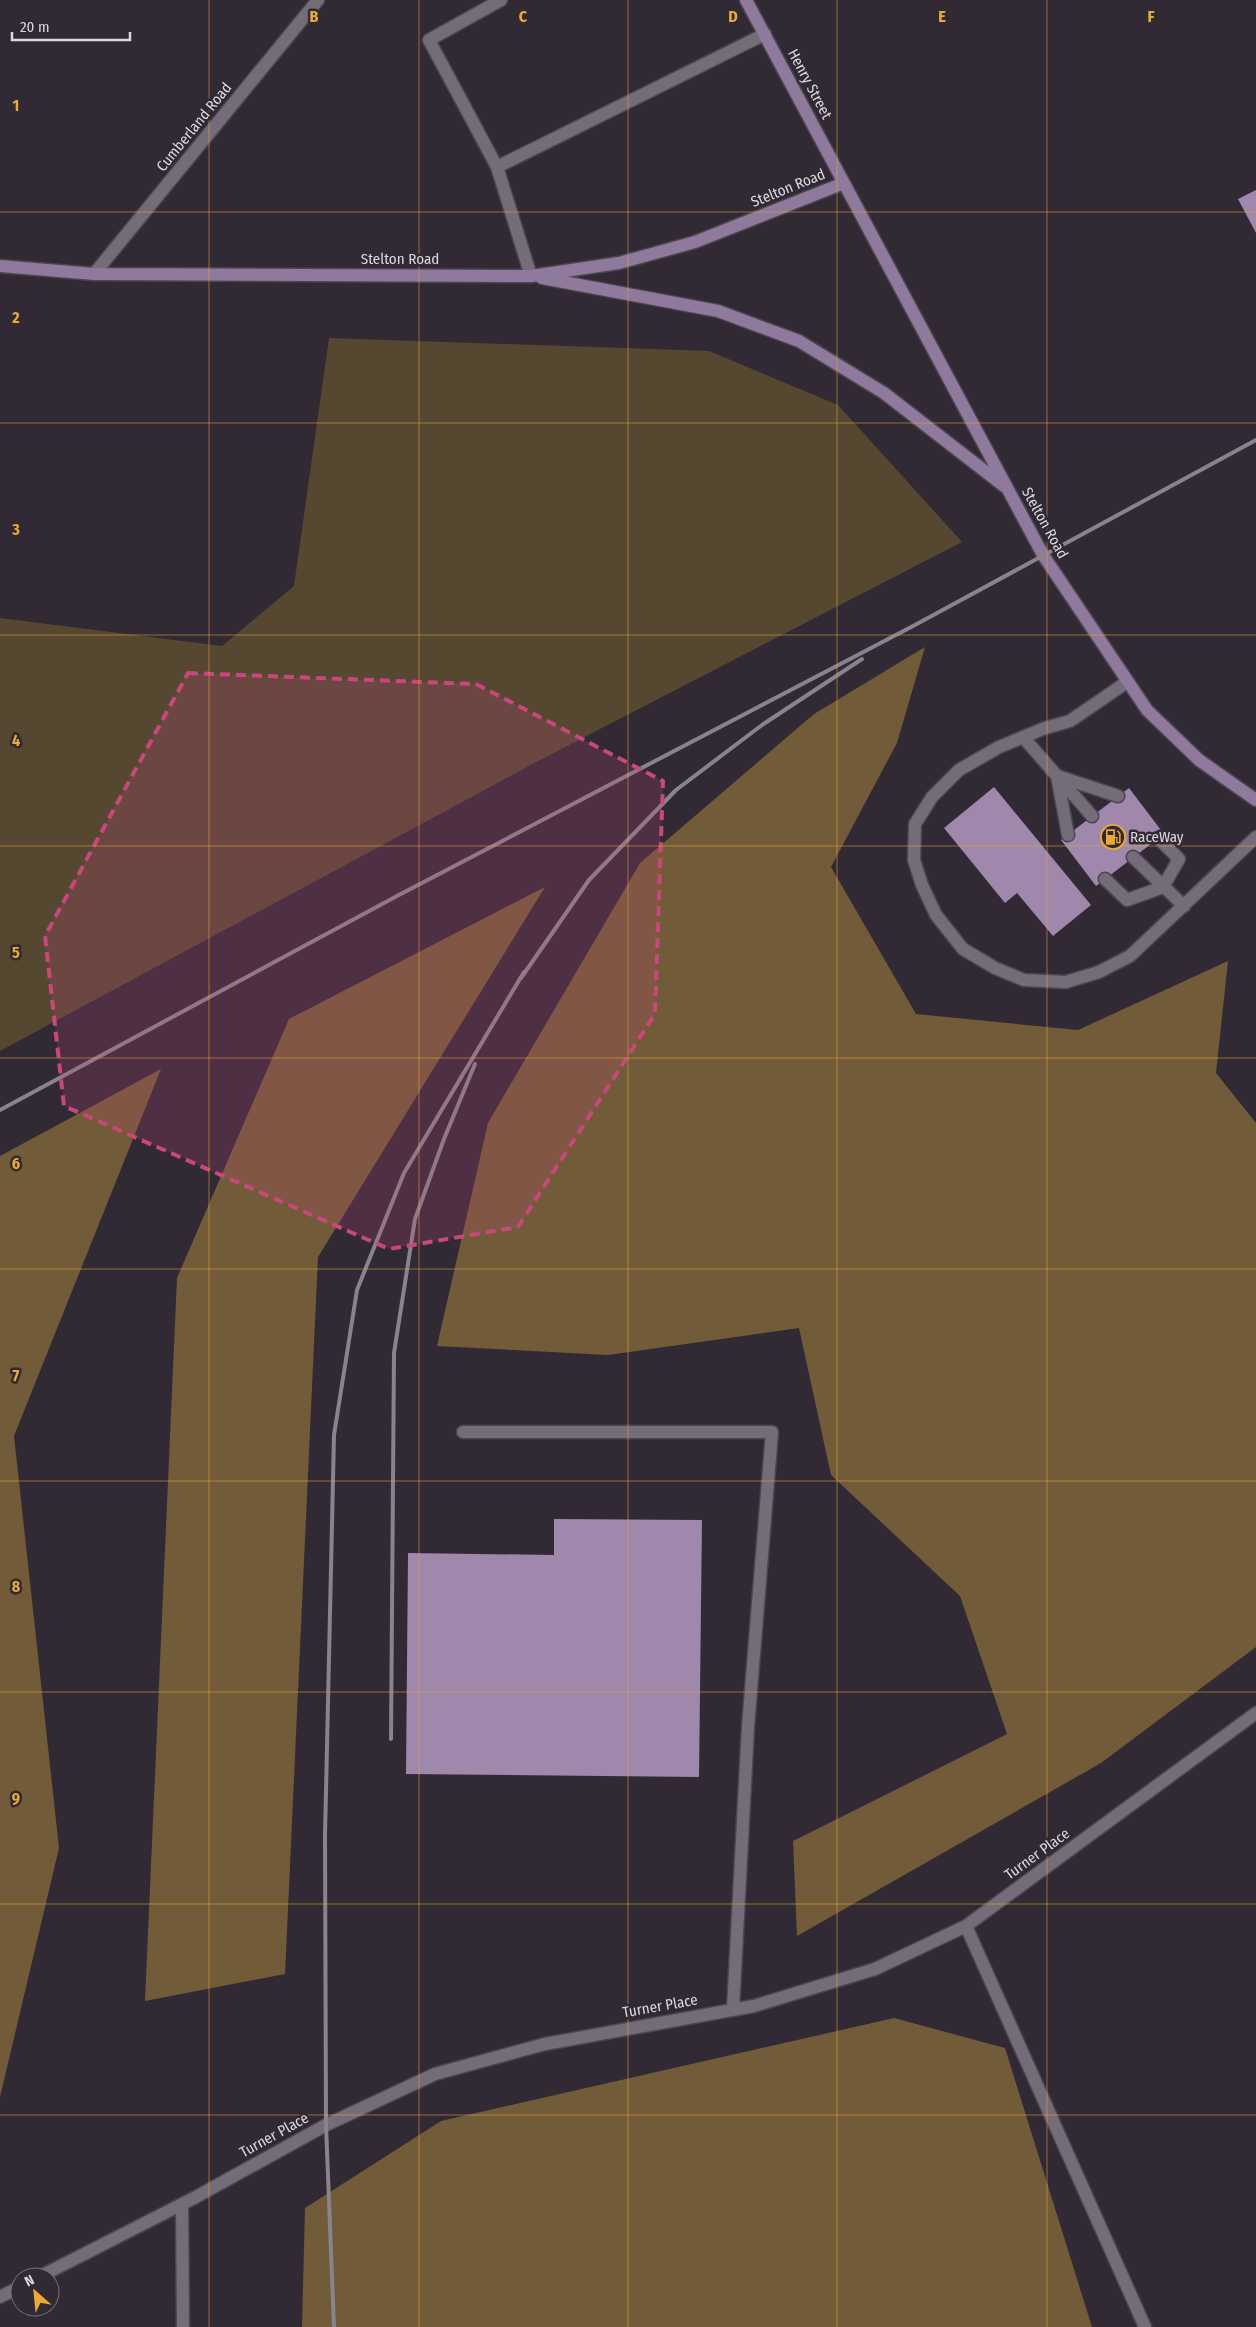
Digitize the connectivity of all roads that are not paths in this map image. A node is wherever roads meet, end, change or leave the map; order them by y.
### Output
1 (318, 0) edge
2 (501, 0) edge
3 (746, 0) edge
4 (764, 34) junction
5 (496, 167) junction
6 (844, 182) junction
7 (0, 266) edge
8 (94, 274) junction
9 (531, 276) junction
10 (1008, 489) junction
11 (1127, 682) junction
12 (1024, 737) junction
13 (1058, 776) junction
14 (1118, 796) dead end
15 (1256, 800) edge
16 (1092, 816) dead end
17 (1068, 835) dead end
18 (1256, 837) edge
19 (1158, 838) dead end
20 (1133, 857) dead end
21 (1105, 879) dead end
22 (1163, 886) junction
23 (1184, 906) junction
24 (463, 1432) dead end
25 (1256, 1713) edge
26 (966, 1926) junction
27 (733, 2009) junction
28 (182, 2204) junction
29 (59, 2267) edge
30 (183, 2327) edge
31 (1145, 2327) edge

1 - 8 street, Cumberland Road
2 - 5 street
3 - 4 main road, Henry Street
4 - 5 street
4 - 6 main road, Henry Street
5 - 9 street
6 - 9 main road, Stelton Road
6 - 10 main road, Stelton Road
7 - 8 main road, Stelton Road
8 - 9 main road, Stelton Road
9 - 10 main road
10 - 11 main road, Stelton Road
11 - 12 street
11 - 15 main road, Stelton Road
12 - 13 street
12 - 23 street
13 - 14 street
13 - 16 street
13 - 17 street
18 - 23 street
19 - 22 street
20 - 22 street
21 - 22 street
22 - 23 street
24 - 27 street
25 - 26 street, Turner Place
26 - 27 street, Turner Place
26 - 31 street
27 - 28 street, Turner Place
28 - 29 street, Turner Place
28 - 30 street

